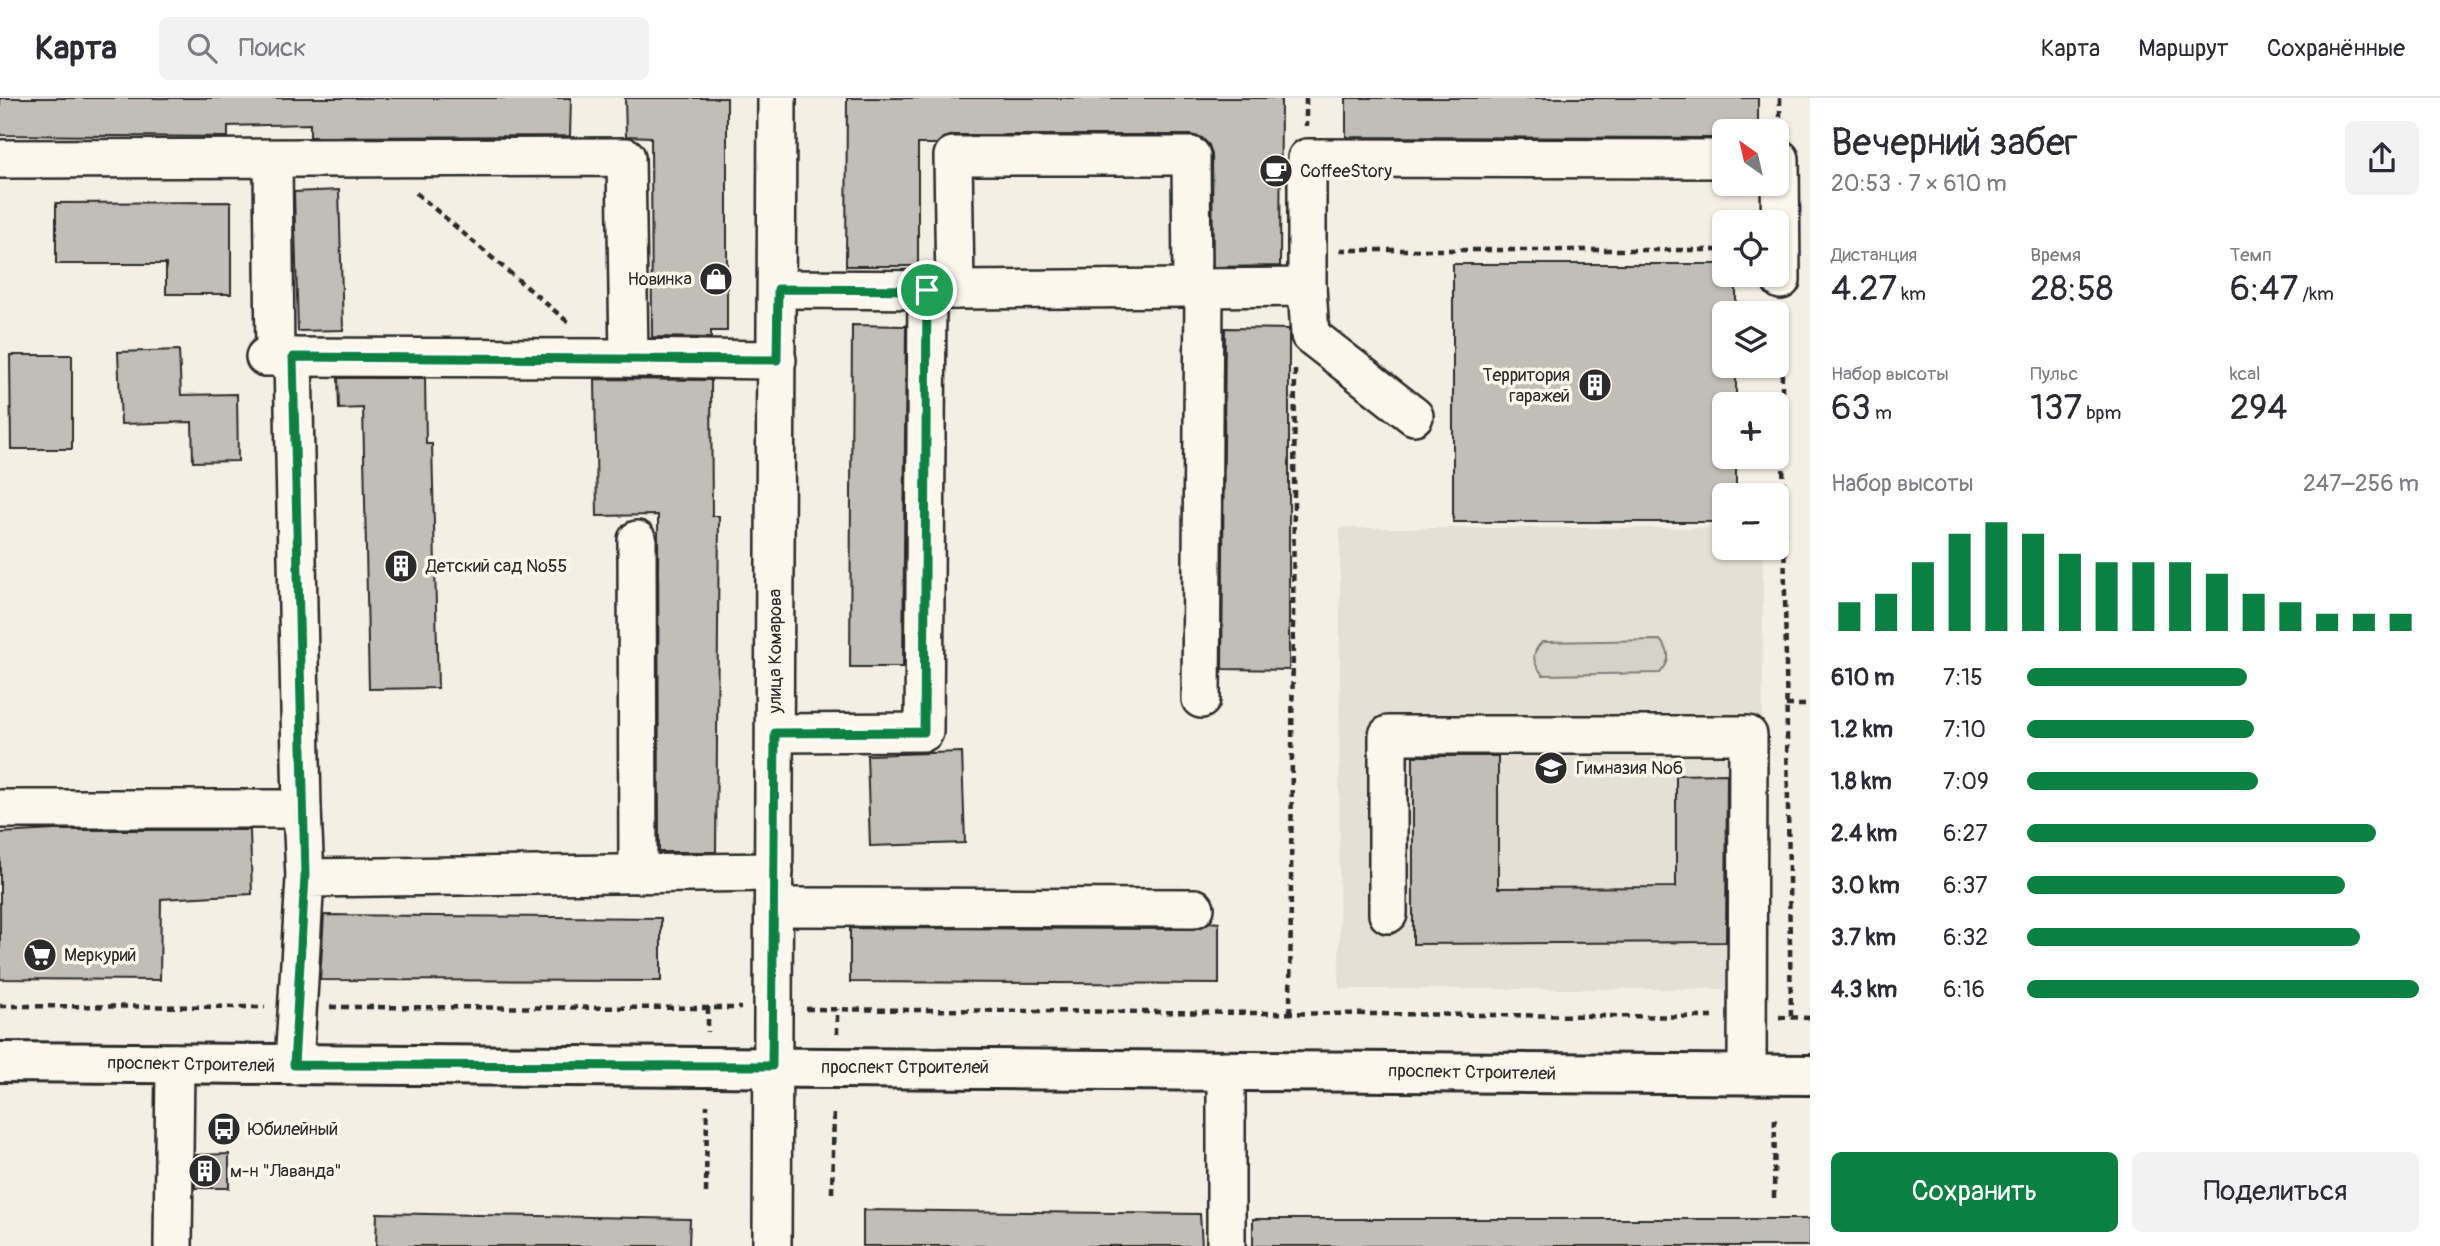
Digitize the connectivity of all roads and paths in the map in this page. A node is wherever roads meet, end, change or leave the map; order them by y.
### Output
1 (777, 98) edge
2 (0, 159) edge
3 (376, 159) junction
4 (1712, 159) edge
5 (273, 160) junction
6 (1308, 250) junction
7 (1712, 250) edge
8 (1307, 287) junction
9 (1781, 287) edge
10 (778, 289) junction
11 (1198, 289) junction
12 (941, 290) junction
13 (278, 357) junction
14 (1296, 357) dead end
15 (619, 358) junction
16 (777, 360) junction
17 (1414, 416) dead end
18 (637, 540) dead end
19 (1201, 699) dead end
20 (1786, 705) junction
21 (1810, 705) edge
22 (775, 733) junction
23 (0, 809) edge
24 (302, 809) junction
25 (638, 874) junction
26 (305, 877) junction
27 (774, 889) junction
28 (1195, 908) dead end
29 (1388, 914) dead end
30 (0, 1006) edge
31 (298, 1007) junction
32 (708, 1007) junction
33 (752, 1008) dead end
34 (804, 1009) dead end
35 (837, 1009) junction
36 (1290, 1013) junction
37 (1810, 1017) edge
38 (1748, 1018) junction
39 (1791, 1018) junction
40 (837, 1036) dead end
41 (709, 1044) dead end
42 (0, 1062) edge
43 (175, 1063) junction
44 (294, 1065) junction
45 (772, 1066) junction
46 (1226, 1070) junction
47 (1747, 1075) junction
48 (1810, 1075) edge
49 (707, 1105) dead end
50 (834, 1110) dead end
51 (1775, 1114) dead end
52 (706, 1193) dead end
53 (832, 1193) dead end
54 (1774, 1198) dead end
55 (173, 1246) edge
56 (772, 1246) edge
57 (1226, 1246) edge

1 - 10 street, улица Комарова
2 - 5 street
3 - 5 street
3 - 15 path
3 - 15 street
4 - 6 street
5 - 13 street
6 - 7 path
6 - 8 street
8 - 11 street
8 - 17 street
9 - 20 path
10 - 12 street
10 - 16 street, улица Комарова
11 - 12 street
11 - 12 street
11 - 19 street
12 - 22 street
13 - 15 street
13 - 24 street
14 - 36 path
15 - 16 street
16 - 22 street, улица Комарова
18 - 25 street
20 - 21 path
20 - 39 path
22 - 27 street, улица Комарова
23 - 24 street
24 - 26 street
25 - 26 street
25 - 27 street
26 - 31 street
27 - 28 street
27 - 45 street, улица Комарова
29 - 38 street
30 - 31 path
31 - 32 path
31 - 44 street
32 - 33 path
32 - 41 path
34 - 35 path
35 - 36 path
35 - 40 path
36 - 38 path
37 - 39 path
38 - 39 path
38 - 47 street
42 - 43 main road, проспект Строителей
43 - 44 main road, проспект Строителей
43 - 55 street
44 - 45 main road, проспект Строителей
45 - 46 main road, проспект Строителей
45 - 56 street, улица Комарова
46 - 47 main road, проспект Строителей
46 - 57 street
47 - 48 main road, проспект Строителей
49 - 52 path
50 - 53 path
51 - 54 path

